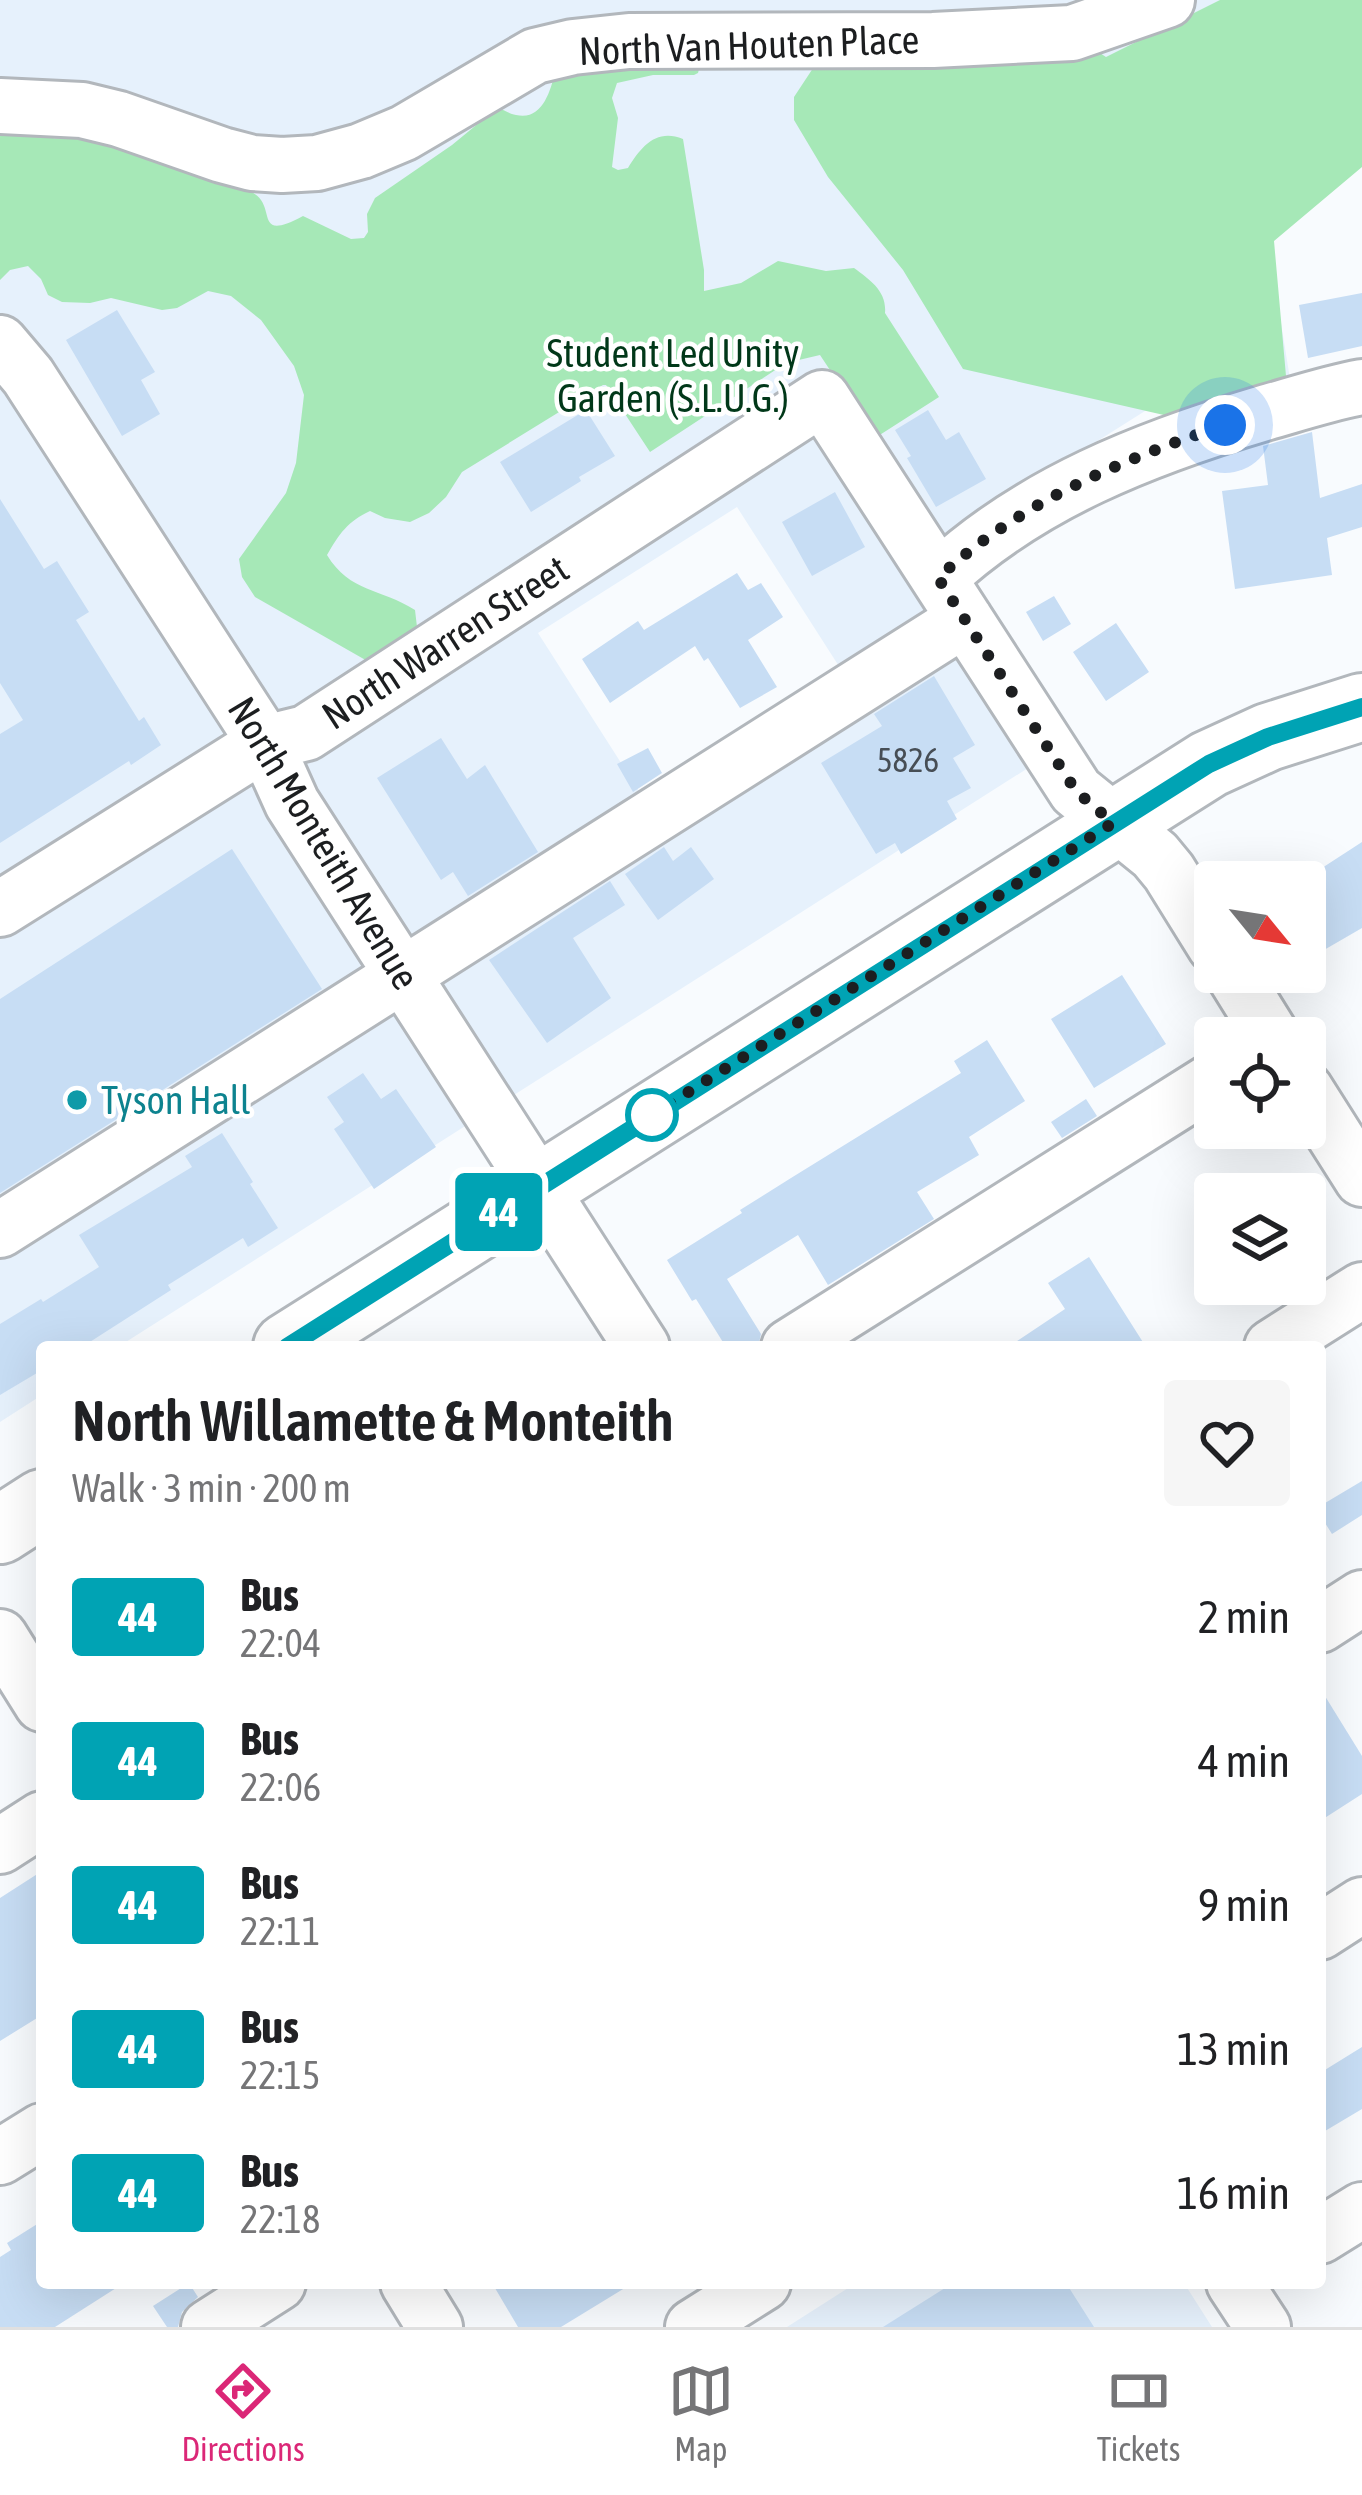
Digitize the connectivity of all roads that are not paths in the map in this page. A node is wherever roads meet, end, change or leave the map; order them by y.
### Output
1 (1167, 0) edge
2 (0, 106) edge
3 (0, 344) edge
4 (1362, 387) edge
5 (952, 599) junction
6 (1362, 707) edge
7 (265, 742) junction
8 (1113, 823) junction
9 (0, 909) edge
10 (1194, 914) edge
11 (404, 976) junction
12 (1194, 1092) edge
13 (1326, 1122) edge
14 (1362, 1179) edge
15 (540, 1186) junction
16 (0, 1230) edge
17 (1362, 1291) edge
18 (296, 1341) edge
19 (638, 1341) edge
20 (799, 1341) edge
21 (1282, 1341) edge
22 (36, 1507) edge
23 (0, 1530) edge
24 (1362, 1598) edge
25 (1326, 1621) edge
26 (0, 1637) edge
27 (36, 1694) edge
28 (36, 1823) edge
29 (0, 1846) edge
30 (1362, 1905) edge
31 (1326, 1928) edge
32 (36, 2135) edge
33 (0, 2157) edge
34 (1362, 2210) edge
35 (1326, 2232) edge
36 (269, 2289) edge
37 (412, 2289) edge
38 (753, 2289) edge
39 (209, 2327) edge
40 (435, 2327) edge
41 (693, 2327) edge

1 - 2 street, North Van Houten Place
3 - 7 street, North Monteith Avenue
4 - 5 street
5 - 7 street, North Warren Street
5 - 8 street
5 - 11 street
6 - 8 main road
7 - 9 street, North Warren Street
7 - 11 street, North Monteith Avenue
8 - 10 street
8 - 15 main road
11 - 15 street, North Monteith Avenue
11 - 16 street
12 - 20 street
13 - 14 street
15 - 18 main road
15 - 19 street, North Monteith Avenue
17 - 21 street
22 - 23 main road
24 - 25 street
26 - 27 street
28 - 29 street
30 - 31 street
32 - 33 street
34 - 35 street
36 - 39 street
37 - 40 street
38 - 41 street

